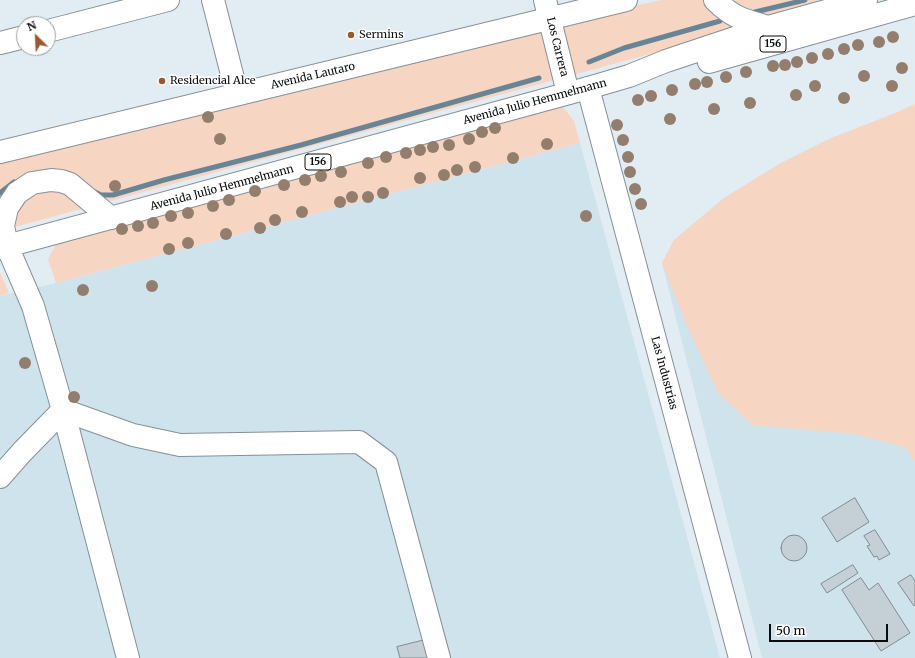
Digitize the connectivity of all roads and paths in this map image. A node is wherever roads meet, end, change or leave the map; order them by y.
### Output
1 (168, 0) edge
2 (213, 0) edge
3 (626, 0) edge
4 (715, 0) edge
5 (866, 0) edge
6 (915, 4) edge
7 (547, 10) edge
8 (768, 27) junction
9 (56, 29) edge
10 (16, 39) edge
11 (0, 44) edge
12 (629, 76) junction
13 (578, 91) junction
14 (237, 94) junction
15 (0, 152) edge
16 (111, 218) junction
17 (4, 247) edge
18 (63, 410) junction
19 (0, 477) edge
20 (128, 658) edge
21 (439, 658) edge
22 (740, 658) edge

1 - 9 main road
2 - 14 main road
3 - 7 main road, Avenida Lautaro
4 - 8 main road
5 - 8 main road, Avenida Julio Hemmelmann / 156
6 - 12 main road, Avenida Julio Hemmelmann / 156
7 - 13 main road, Los Carrera
7 - 14 main road, Avenida Lautaro
8 - 12 main road, Avenida Julio Hemmelmann / 156
10 - 11 main road
12 - 13 main road, Avenida Julio Hemmelmann / 156
13 - 16 main road, Avenida Julio Hemmelmann / 156
13 - 22 main road, Las Industrias
14 - 15 main road, Avenida Lautaro
16 - 17 main road, Avenida Julio Hemmelmann / 156
16 - 17 main road
17 - 18 main road
18 - 19 main road
18 - 20 main road
18 - 21 main road

